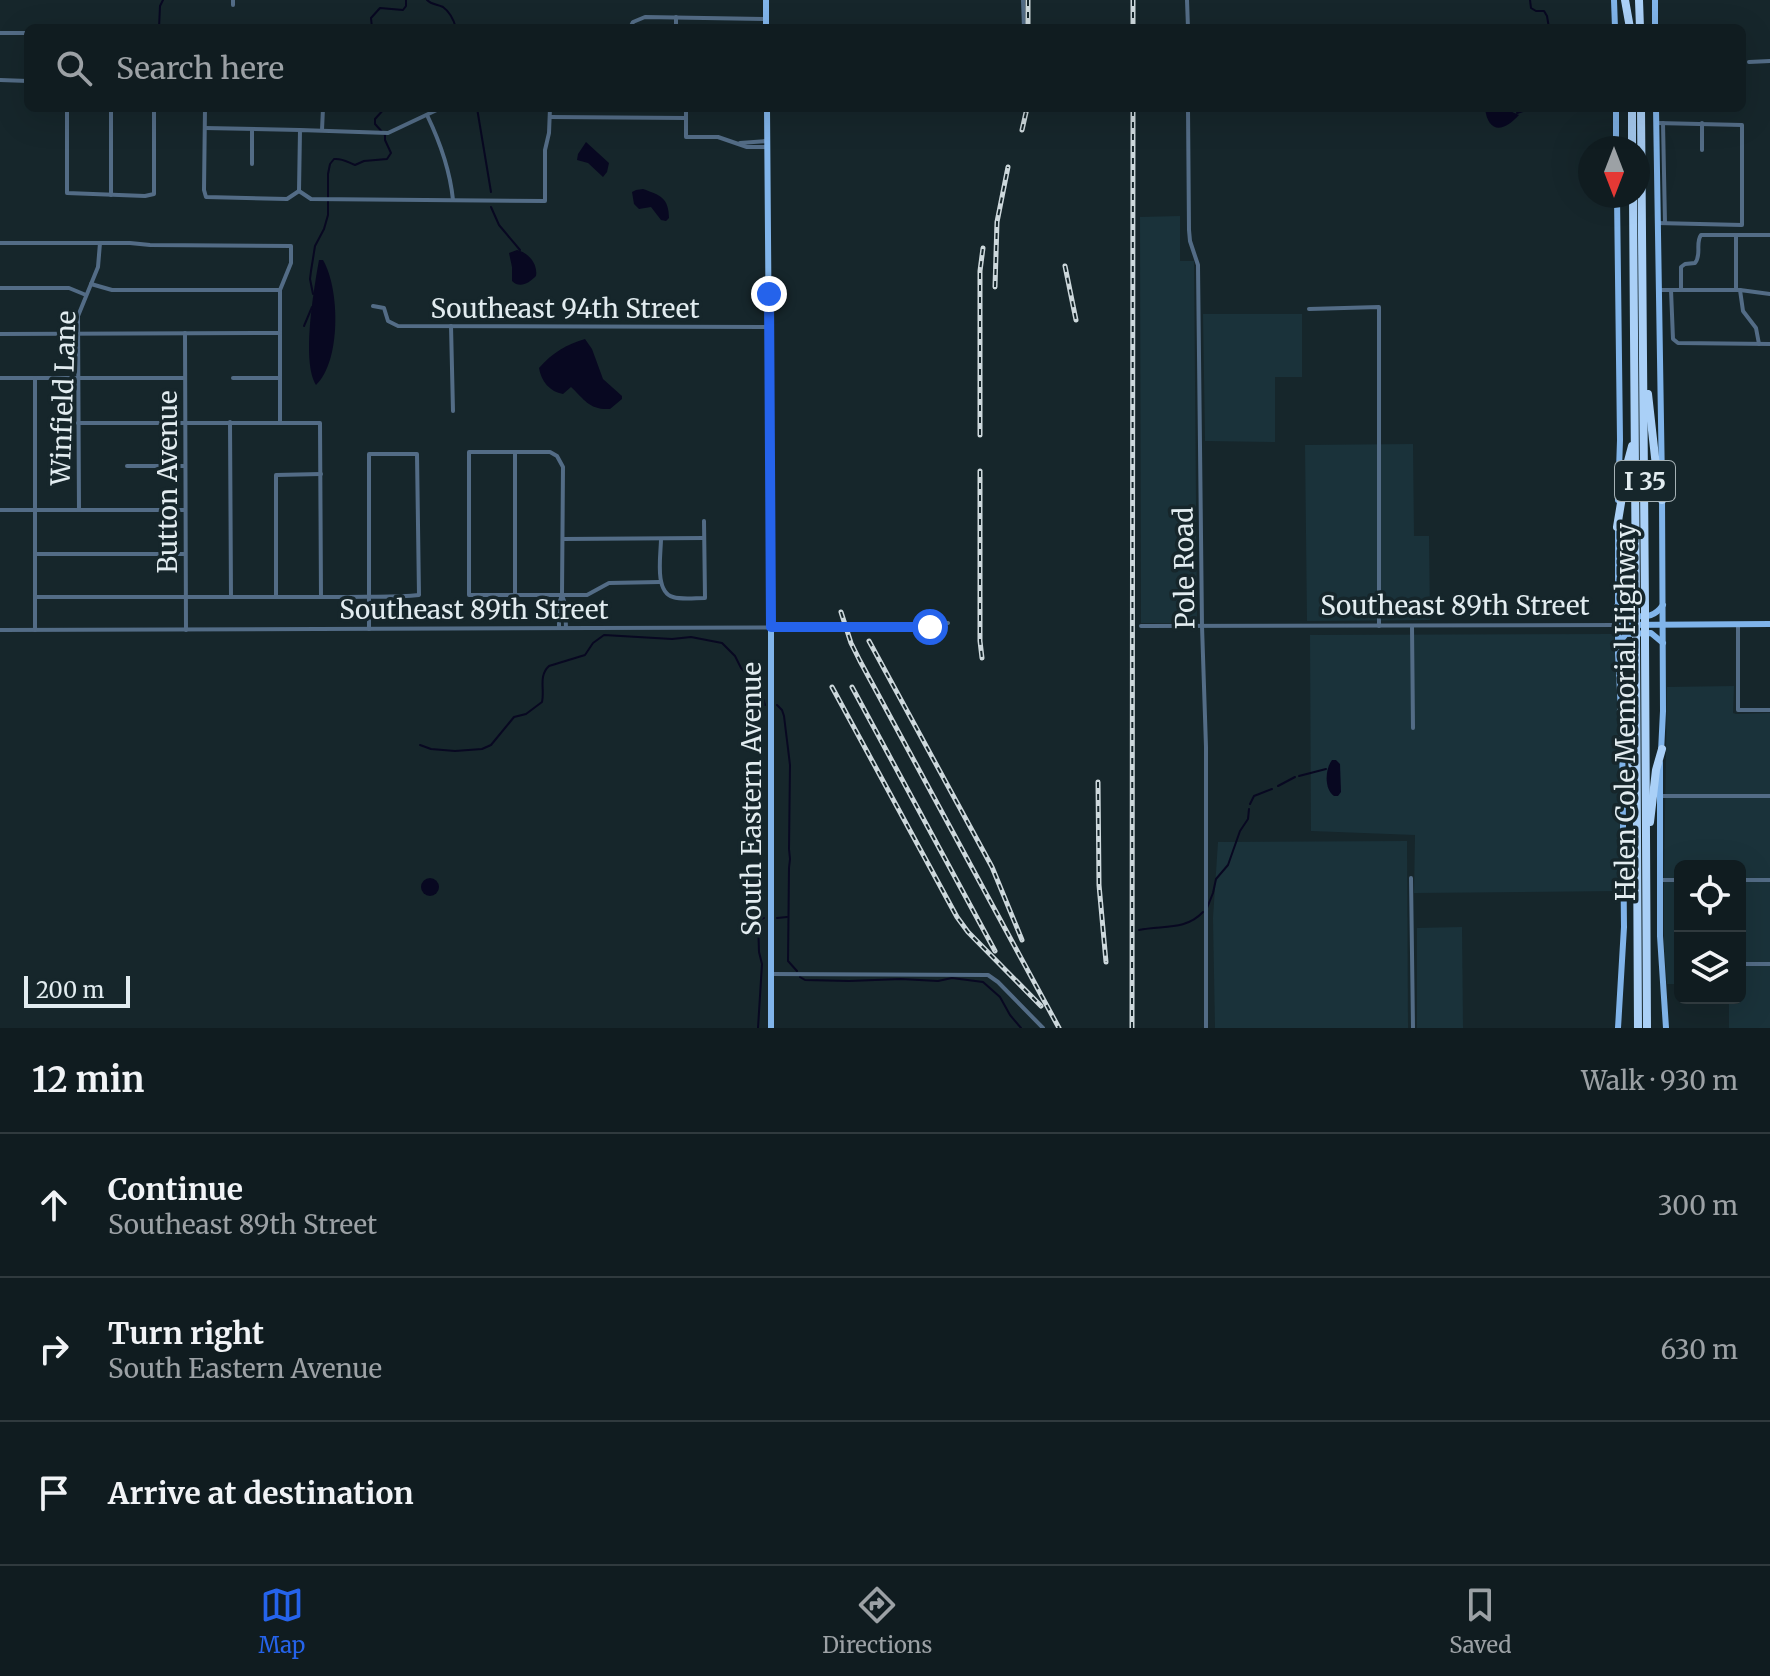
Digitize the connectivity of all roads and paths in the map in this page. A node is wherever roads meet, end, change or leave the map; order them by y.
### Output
1 (766, 0) edge
2 (1023, 0) edge
3 (1187, 0) edge
4 (1614, 0) edge
5 (1627, 0) edge
6 (1642, 0) edge
7 (1655, 0) edge
8 (676, 17) junction
9 (766, 19) junction
10 (633, 24) edge
11 (676, 24) edge
12 (766, 24) edge
13 (1024, 24) edge
14 (1188, 24) edge
15 (1615, 24) edge
16 (1630, 24) edge
17 (1640, 24) edge
18 (1655, 24) edge
19 (0, 33) edge
20 (24, 33) edge
21 (1770, 61) edge
22 (1749, 62) dead end
23 (0, 80) edge
24 (24, 81) edge
25 (67, 112) edge
26 (111, 112) edge
27 (154, 112) edge
28 (205, 112) edge
29 (323, 112) edge
30 (433, 112) edge
31 (550, 112) edge
32 (686, 112) edge
33 (767, 112) edge
34 (1188, 112) edge
35 (1616, 112) edge
36 (1632, 112) edge
37 (1641, 112) edge
38 (1657, 112) edge
39 (427, 115) junction
40 (550, 117) junction
41 (686, 118) junction
42 (1660, 123) junction
43 (1702, 123) junction
44 (205, 128) junction
45 (252, 129) junction
46 (300, 130) junction
47 (322, 130) junction
48 (1616, 136) edge
49 (1632, 136) edge
50 (767, 144) junction
51 (1702, 150) dead end
52 (252, 164) dead end
53 (299, 191) junction
54 (111, 195) junction
55 (453, 200) junction
56 (1617, 208) edge
57 (1633, 208) edge
58 (1660, 225) junction
59 (1736, 235) junction
60 (1770, 235) edge
61 (0, 243) edge
62 (100, 243) junction
63 (91, 284) junction
64 (0, 288) edge
65 (280, 290) junction
66 (1658, 290) junction
67 (1671, 290) junction
68 (1681, 290) junction
69 (1738, 290) junction
70 (1770, 294) edge
71 (86, 295) junction
72 (373, 306) dead end
73 (1309, 309) dead end
74 (451, 326) junction
75 (769, 327) junction
76 (185, 333) junction
77 (280, 333) junction
78 (0, 334) edge
79 (78, 334) junction
80 (1759, 344) junction
81 (1770, 344) edge
82 (1644, 356) junction
83 (0, 378) edge
84 (35, 378) junction
85 (78, 378) junction
86 (185, 378) junction
87 (233, 378) dead end
88 (280, 378) junction
89 (453, 411) dead end
90 (185, 422) junction
91 (230, 422) junction
92 (280, 422) junction
93 (78, 423) junction
94 (1636, 433) junction
95 (515, 452) junction
96 (127, 466) dead end
97 (185, 466) junction
98 (321, 474) junction
99 (1662, 500) junction
100 (0, 510) edge
101 (35, 510) junction
102 (79, 510) junction
103 (185, 510) junction
104 (704, 521) dead end
105 (1617, 527) junction
106 (704, 538) junction
107 (563, 539) junction
108 (661, 539) junction
109 (35, 554) junction
110 (185, 554) junction
111 (660, 582) junction
112 (562, 595) junction
113 (369, 596) junction
114 (515, 596) junction
115 (35, 597) junction
116 (185, 597) junction
117 (231, 597) junction
118 (276, 597) junction
119 (321, 597) junction
120 (1663, 605) junction
121 (1617, 606) junction
122 (1641, 607) junction
123 (948, 623) dead end
124 (1738, 624) junction
125 (1770, 624) edge
126 (1618, 625) junction
127 (1663, 625) junction
128 (1141, 626) dead end
129 (1202, 626) junction
130 (1379, 626) junction
131 (1412, 626) junction
132 (771, 627) junction
133 (562, 628) junction
134 (369, 629) junction
135 (0, 630) edge
136 (35, 630) junction
137 (186, 630) junction
138 (1640, 642) junction
139 (1663, 643) junction
140 (1618, 646) junction
141 (1770, 710) edge
142 (1621, 711) junction
143 (1413, 728) dead end
144 (1662, 749) junction
145 (1637, 788) junction
146 (1659, 796) junction
147 (1770, 796) edge
148 (1646, 859) junction
149 (1411, 878) dead end
150 (1659, 880) junction
151 (1674, 880) edge
152 (1746, 880) edge
153 (1770, 880) edge
154 (1746, 964) edge
155 (1770, 964) edge
156 (771, 974) junction
157 (771, 1028) edge
158 (1043, 1028) edge
159 (1206, 1028) edge
160 (1413, 1028) edge
161 (1618, 1028) edge
162 (1638, 1028) edge
163 (1647, 1028) edge
164 (1666, 1028) edge

1 - 9 main road
2 - 13 street
3 - 14 street
4 - 15 main road
5 - 16 highway
6 - 17 highway
7 - 18 main road
8 - 9 street
8 - 10 street
8 - 11 street
9 - 12 main road
19 - 20 street
21 - 22 street
23 - 24 street
25 - 54 street
26 - 54 street
27 - 54 street
28 - 44 street
29 - 47 street
30 - 39 street
31 - 40 street
32 - 41 street
33 - 50 main road, South Eastern Avenue
34 - 129 street, Pole Road
35 - 48 main road
36 - 49 highway
37 - 82 highway, Helen Cole Memorial Highway / I 35
38 - 42 main road
39 - 47 street
39 - 55 street
40 - 41 street
40 - 55 street
41 - 50 street
42 - 43 street
42 - 58 main road
43 - 51 street
43 - 58 street
44 - 45 street
44 - 53 street
45 - 46 street
45 - 52 street
46 - 47 street
46 - 53 street
50 - 75 main road, South Eastern Avenue
53 - 55 street
56 - 105 main road
57 - 94 highway, Helen Cole Memorial Highway / I 35
58 - 66 main road
59 - 60 street
59 - 68 street
59 - 69 street
61 - 62 street
62 - 63 street, Winfield Lane
62 - 65 street
63 - 65 street
63 - 71 street, Winfield Lane
64 - 71 street
65 - 77 street
66 - 67 street
66 - 99 main road
67 - 68 street
67 - 80 street
68 - 69 street
69 - 70 street
69 - 80 street
71 - 79 street, Winfield Lane
72 - 74 street, Southeast 94th Street
73 - 130 street
74 - 75 street, Southeast 94th Street
74 - 89 street
75 - 132 main road, South Eastern Avenue
76 - 77 street
76 - 79 street
76 - 86 street, Button Avenue
77 - 88 street
78 - 79 street
79 - 85 street, Winfield Lane
80 - 81 street
82 - 99 highway
82 - 122 highway, Helen Cole Memorial Highway / I 35
83 - 84 street
84 - 85 street
84 - 101 street
85 - 86 street
85 - 93 street, Winfield Lane
86 - 90 street, Button Avenue
87 - 88 street
88 - 92 street
90 - 91 street
90 - 93 street
90 - 97 street, Button Avenue
91 - 92 street
91 - 117 street
92 - 98 street
93 - 102 street, Winfield Lane
94 - 105 highway
94 - 122 highway, Helen Cole Memorial Highway / I 35
95 - 107 street
95 - 114 street
95 - 114 street
96 - 97 street
97 - 103 street, Button Avenue
98 - 118 street
98 - 119 street
99 - 120 main road
100 - 101 street
101 - 102 street
101 - 109 street
102 - 103 street
103 - 110 street, Button Avenue
104 - 106 street
105 - 121 main road
106 - 108 street
106 - 111 street
107 - 108 street
107 - 112 street
108 - 111 street
109 - 110 street
109 - 115 street
110 - 116 street, Button Avenue
111 - 112 street
112 - 114 street
112 - 133 street
113 - 113 street
113 - 119 street
113 - 134 street
115 - 116 street
115 - 136 street
116 - 117 street
116 - 137 street, Button Avenue
117 - 118 street
118 - 119 street
120 - 121 main road
120 - 127 main road
121 - 126 main road
122 - 138 highway, Helen Cole Memorial Highway / I 35, bridge
123 - 132 street, Southeast 89th Street
124 - 125 main road, Southeast 89th Street
124 - 127 main road, Southeast 89th Street
124 - 141 street
126 - 127 main road, Southeast 89th Street
126 - 131 street, Southeast 89th Street
126 - 140 main road
127 - 139 main road
128 - 129 street, Southeast 89th Street
129 - 130 street, Southeast 89th Street
129 - 159 street, Pole Road
130 - 131 street, Southeast 89th Street
131 - 143 street
132 - 133 street, Southeast 89th Street
132 - 156 main road, South Eastern Avenue
133 - 134 street, Southeast 89th Street
134 - 137 street, Southeast 89th Street
135 - 136 street, Southeast 89th Street
136 - 137 street, Southeast 89th Street
138 - 145 highway, Helen Cole Memorial Highway / I 35
138 - 148 highway, Helen Cole Memorial Highway / I 35
139 - 140 main road
139 - 144 main road
140 - 142 main road
142 - 145 highway
142 - 161 main road
144 - 146 main road
144 - 148 highway
145 - 162 highway, Helen Cole Memorial Highway / I 35
146 - 147 street
146 - 150 main road
148 - 163 highway, Helen Cole Memorial Highway / I 35
149 - 160 street
150 - 151 street
150 - 164 main road
152 - 153 street
154 - 155 street
156 - 157 main road, South Eastern Avenue
156 - 158 street

